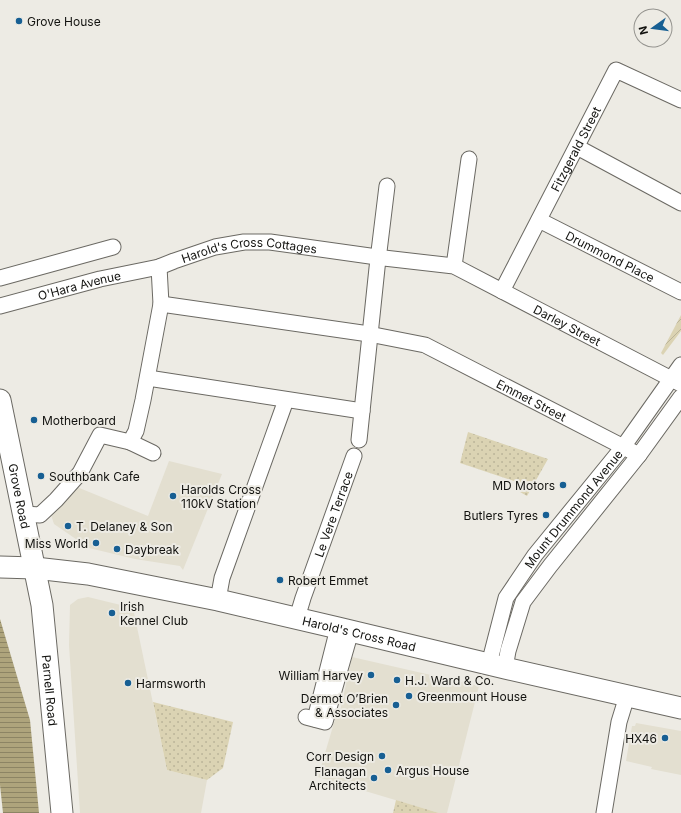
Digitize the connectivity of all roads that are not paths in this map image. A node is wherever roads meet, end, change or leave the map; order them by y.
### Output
1 (681, 100) edge
2 (577, 147) junction
3 (468, 159) dead end
4 (387, 186) dead end
5 (681, 203) edge
6 (539, 220) junction
7 (113, 247) dead end
8 (378, 258) junction
9 (454, 266) junction
10 (159, 267) junction
11 (0, 278) edge
12 (502, 291) junction
13 (681, 292) edge
14 (161, 304) junction
15 (0, 306) edge
16 (370, 334) junction
17 (681, 365) edge
18 (148, 378) junction
19 (676, 381) edge
20 (681, 396) edge
21 (0, 400) edge
22 (286, 400) junction
23 (362, 411) junction
24 (359, 440) dead end
25 (130, 442) junction
26 (623, 447) junction
27 (153, 453) dead end
28 (639, 455) junction
29 (354, 456) dead end
30 (24, 514) junction
31 (0, 567) edge
32 (35, 568) junction
33 (218, 600) junction
34 (297, 618) junction
35 (344, 629) junction
36 (497, 666) junction
37 (627, 696) junction
38 (681, 708) edge
39 (315, 720) dead end
40 (62, 813) edge
41 (604, 813) edge

1 - 2 street, Fitzgerald Street
2 - 5 street
2 - 6 street, Fitzgerald Street
3 - 9 street
4 - 8 street
6 - 12 street, Fitzgerald Street
6 - 13 street, Drummond Place
7 - 11 street
8 - 9 street, Harold's Cross Cottages
8 - 10 street, Harold's Cross Cottages
8 - 16 street
9 - 12 street, Darley Street
10 - 14 street
10 - 15 street, O'Hara Avenue
12 - 19 street, Darley Street
14 - 16 street
14 - 18 street
16 - 23 street
16 - 26 street, Emmet Street
17 - 19 street, Mount Drummond Avenue
18 - 22 street
18 - 25 street
19 - 26 street, Mount Drummond Avenue
20 - 28 street, Mount Drummond Avenue
21 - 30 main road, Grove Road
22 - 23 street
22 - 33 street
23 - 24 street
25 - 27 street
25 - 30 street
26 - 28 street, Emmet Street
26 - 36 street, Mount Drummond Avenue
28 - 36 street, Mount Drummond Avenue
29 - 34 street, Le Vere Terrace
30 - 32 main road, Grove Road
31 - 32 main road, Harold's Cross Road
32 - 33 main road, Harold's Cross Road
32 - 40 main road, Parnell Road
33 - 34 main road, Harold's Cross Road
34 - 35 main road, Harold's Cross Road
35 - 36 main road, Harold's Cross Road
35 - 39 street
36 - 37 main road, Harold's Cross Road
37 - 38 main road, Harold's Cross Road
37 - 41 street

